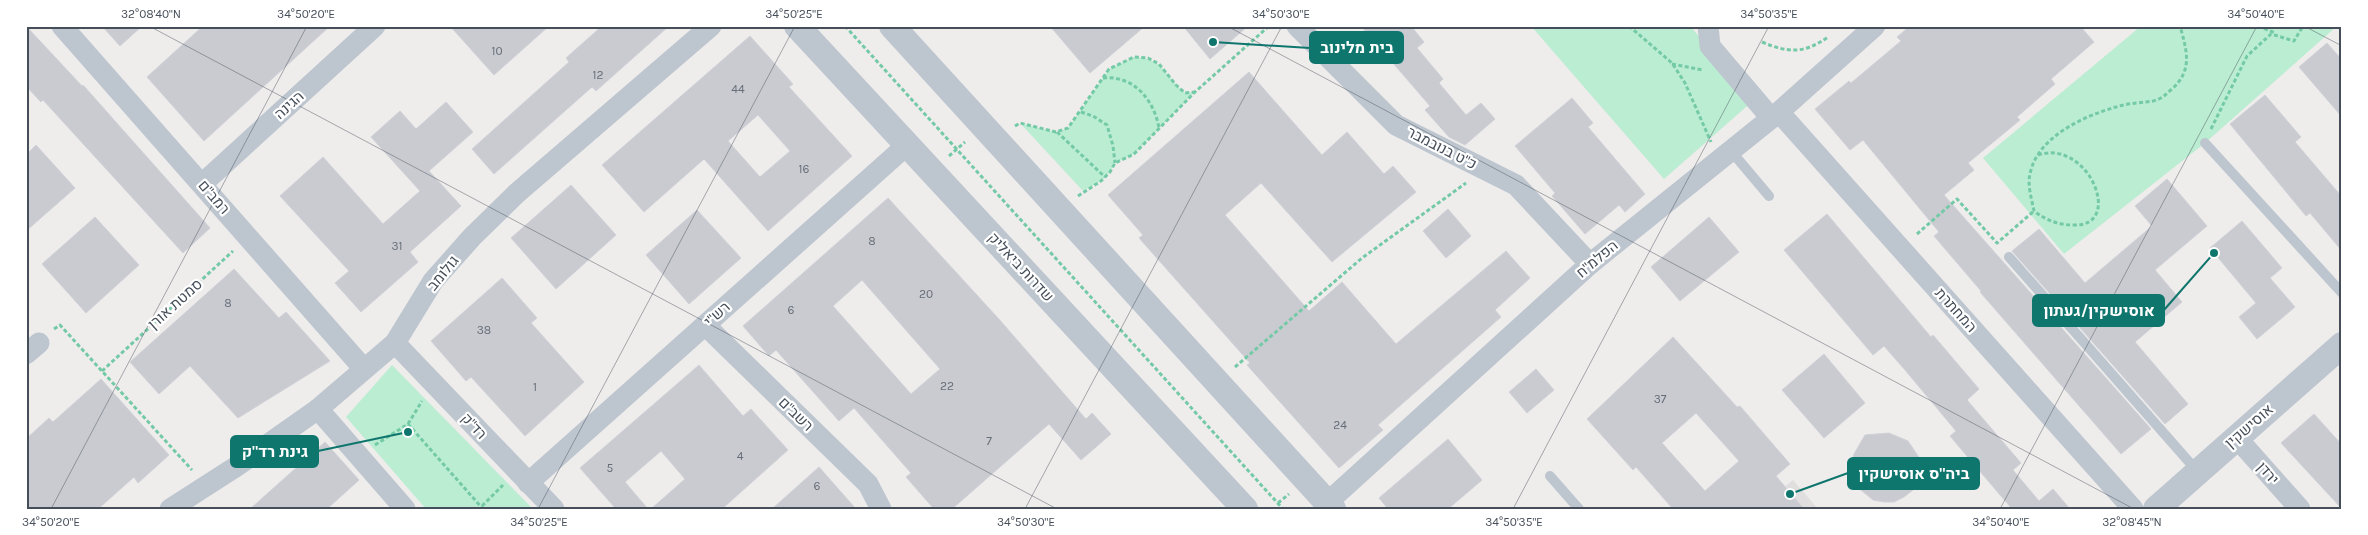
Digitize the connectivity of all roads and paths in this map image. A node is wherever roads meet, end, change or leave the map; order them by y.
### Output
1 (62, 26) edge
2 (376, 26) edge
3 (711, 26) edge
4 (797, 26) edge
5 (845, 26) edge
6 (892, 26) edge
7 (1269, 26) edge
8 (1297, 26) edge
9 (1629, 26) edge
10 (1708, 26) edge
11 (1875, 26) edge
12 (2180, 26) edge
13 (2258, 26) edge
14 (2303, 26) edge
15 (2275, 34) junction
16 (1762, 42) dead end
17 (1848, 50) junction
18 (1102, 78) junction
19 (1196, 92) junction
20 (1081, 112) junction
21 (1775, 115) junction
22 (1159, 128) junction
23 (1056, 132) junction
24 (989, 133) junction
25 (2204, 143) joint
26 (906, 144) junction
27 (957, 150) junction
28 (1727, 155) junction
29 (2038, 155) junction
30 (1115, 163) junction
31 (1485, 170) junction
32 (932, 172) junction
33 (1105, 177) junction
34 (202, 184) junction
35 (1769, 196) dead end
36 (1061, 211) junction
37 (2034, 211) junction
38 (248, 237) junction
39 (1901, 248) junction
40 (2009, 256) dead end
41 (1590, 264) junction
42 (2342, 293) edge
43 (705, 325) junction
44 (395, 343) junction
45 (2342, 345) edge
46 (33, 348) edge
47 (364, 369) junction
48 (102, 371) junction
49 (1217, 382) junction
50 (318, 409) junction
51 (2236, 437) junction
52 (358, 455) junction
53 (2197, 472) junction
54 (1550, 476) dead end
55 (522, 477) junction
56 (206, 486) junction
57 (1330, 506) edge
58 (483, 507) edge
59 (170, 509) edge
60 (405, 509) edge
61 (554, 509) edge
62 (881, 509) edge
63 (1245, 509) edge
64 (1283, 509) edge
65 (1579, 509) edge
66 (2133, 509) edge
67 (2156, 509) edge
68 (2300, 509) edge

1 - 34 street, רמב"ם
2 - 34 street, הגינה
3 - 44 street, גולומב
4 - 26 street, שדרות ביאליק
5 - 27 path
6 - 24 street
7 - 19 path
8 - 31 street, כ"ט בנובמבר
9 - 28 path
10 - 21 street, המחתרת
11 - 17 street, הפלמ"ח
12 - 29 path
13 - 15 path
14 - 15 path
15 - 25 path
16 - 17 path
17 - 21 street, הפלמ"ח
18 - 19 path
18 - 20 path
18 - 22 path
19 - 22 path
20 - 23 path
20 - 30 path
21 - 28 street, הפלמ"ח
21 - 39 street, המחתרת
22 - 30 path
23 - 24 path
23 - 33 path
24 - 27 path
24 - 36 street
25 - 42 lane
26 - 32 street, שדרות ביאליק
26 - 43 street, רש"י
27 - 32 path
27 - 64 path
28 - 35 lane
28 - 41 street, הפלמ"ח
29 - 37 path
29 - 37 path
30 - 33 path
31 - 41 street, כ"ט בנובמבר
31 - 49 path
32 - 63 street, שדרות ביאליק
33 - 36 path
34 - 38 street, רמב"ם
36 - 49 street
37 - 39 path
38 - 47 street, רמב"ם
38 - 48 path, סמטת אורן
39 - 66 street, המחתרת
40 - 53 lane
41 - 57 street, הפלמ"ח
43 - 55 street, רש"י
43 - 62 street, רשב"ם
44 - 47 street, גולומב
44 - 55 street, רד"ק
45 - 51 street, אוסישקין
46 - 48 path
47 - 50 street, גולומב
48 - 56 path
49 - 57 street
50 - 52 street
50 - 56 street, גולומב
51 - 53 street, אוסישקין
51 - 68 street, ירדן
52 - 58 path
52 - 60 street
53 - 67 street, אוסישקין
54 - 65 lane
55 - 58 path
55 - 61 street, רד"ק
56 - 59 street, גולומב

